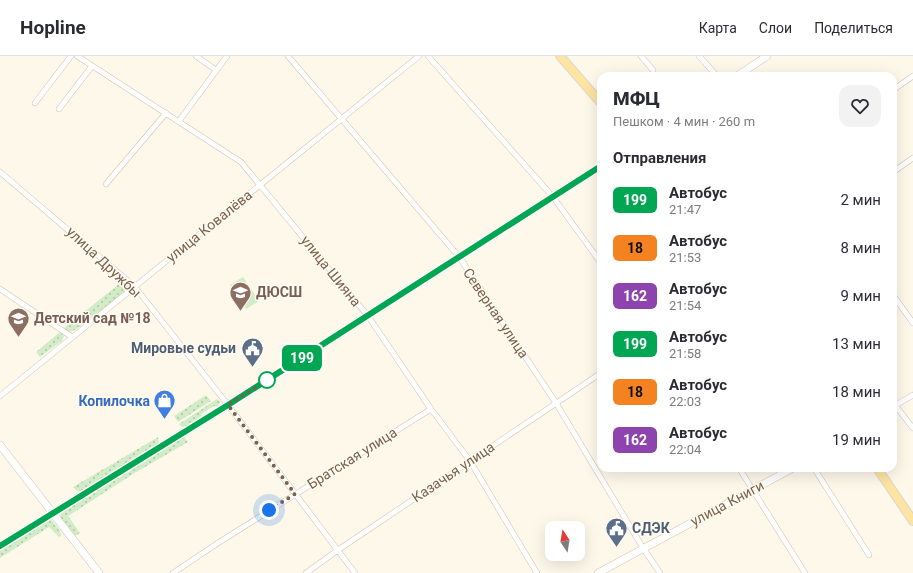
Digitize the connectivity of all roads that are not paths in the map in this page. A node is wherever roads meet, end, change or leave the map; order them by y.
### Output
1 (71, 56) edge
2 (77, 56) edge
3 (196, 56) edge
4 (227, 56) edge
5 (288, 56) edge
6 (419, 56) edge
7 (428, 56) edge
8 (560, 56) edge
9 (641, 56) edge
10 (699, 56) edge
11 (767, 56) edge
12 (92, 66) junction
13 (216, 70) junction
14 (653, 70) dead end
15 (713, 72) edge
16 (744, 72) edge
17 (913, 76) edge
18 (897, 87) edge
19 (597, 98) edge
20 (35, 103) dead end
21 (60, 109) dead end
22 (166, 113) junction
23 (341, 119) junction
24 (179, 121) junction
25 (913, 158) edge
26 (597, 169) edge
27 (897, 169) edge
28 (0, 172) edge
29 (106, 184) dead end
30 (260, 184) junction
31 (553, 197) junction
32 (460, 258) junction
33 (597, 258) edge
34 (135, 287) junction
35 (0, 289) edge
36 (897, 301) edge
37 (368, 316) junction
38 (913, 323) edge
39 (72, 337) junction
40 (597, 376) edge
41 (913, 395) edge
42 (0, 396) edge
43 (556, 402) junction
44 (897, 404) edge
45 (228, 405) junction
46 (431, 408) junction
47 (897, 409) edge
48 (913, 428) edge
49 (0, 445) edge
50 (470, 461) junction
51 (597, 472) edge
52 (597, 472) edge
53 (741, 472) edge
54 (786, 472) edge
55 (817, 472) edge
56 (880, 472) edge
57 (752, 490) junction
58 (295, 494) junction
59 (53, 513) junction
60 (913, 521) edge
61 (0, 546) edge
62 (642, 548) junction
63 (338, 550) junction
64 (869, 555) dead end
65 (803, 572) edge
66 (98, 573) edge
67 (174, 573) edge
68 (306, 573) edge
69 (356, 573) edge
70 (537, 573) edge
71 (598, 573) edge
72 (660, 573) edge

1 - 20 street
2 - 12 street, улица Шияна
3 - 13 street
4 - 13 street
5 - 23 street, Северная улица
6 - 23 street, улица Ковалёва
7 - 31 street
8 - 19 main road
9 - 14 street
10 - 15 street
11 - 16 street
12 - 21 street
12 - 22 street, улица Шияна
13 - 24 street
17 - 18 street
22 - 24 street, улица Шияна
22 - 29 street
23 - 30 street, улица Ковалёва
23 - 32 street, Северная улица
24 - 30 street, улица Шияна
25 - 27 street
26 - 31 street
28 - 34 street, улица Дружбы
30 - 34 street, улица Ковалёва
30 - 37 street, улица Шияна
31 - 32 street
31 - 33 street
32 - 37 street
32 - 43 street, Северная улица
34 - 39 street, улица Ковалёва
34 - 45 street, улица Дружбы
35 - 39 street
36 - 38 street
37 - 45 street
37 - 46 street, улица Шияна
39 - 42 street, улица Ковалёва
40 - 43 street, Казачья улица
41 - 44 street
43 - 50 street, Казачья улица
43 - 52 street, Северная улица
45 - 58 street, улица Дружбы
45 - 59 street
46 - 50 street, улица Шияна
46 - 58 street, Братская улица
47 - 48 street
49 - 59 street
50 - 63 street, Казачья улица
50 - 70 street, улица Шияна
51 - 62 street, Северная улица
53 - 57 street
54 - 57 street, улица Книги
55 - 64 street
56 - 60 main road
57 - 62 street, улица Книги
57 - 65 street
58 - 63 street, улица Дружбы
58 - 67 street, Братская улица
59 - 61 street
59 - 66 street
62 - 71 street, улица Книги
62 - 72 street, Северная улица
63 - 68 street, Казачья улица
63 - 69 street, улица Дружбы

